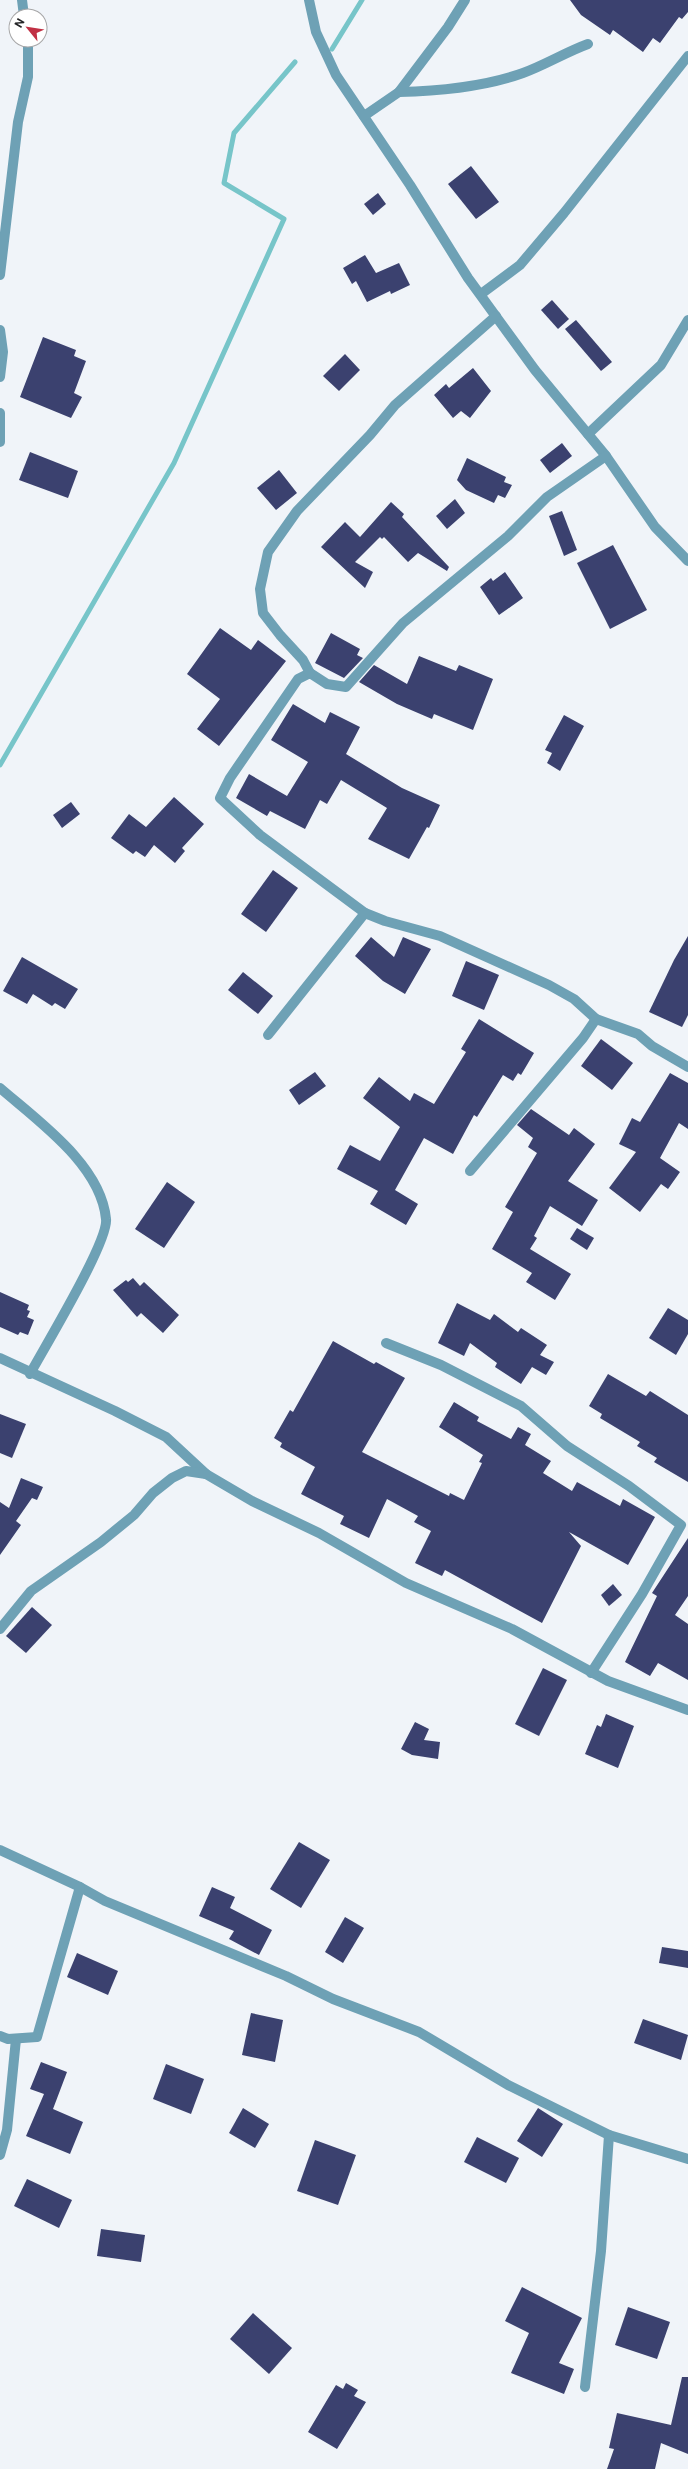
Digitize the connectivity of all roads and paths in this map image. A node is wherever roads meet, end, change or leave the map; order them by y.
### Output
1 (309, 0) edge
2 (465, 0) edge
3 (588, 44) dead end
4 (28, 48) edge
5 (688, 56) edge
6 (399, 92) junction
7 (364, 116) junction
8 (0, 276) edge
9 (480, 294) junction
10 (496, 316) junction
11 (688, 320) edge
12 (0, 330) edge
13 (0, 377) edge
14 (0, 413) edge
15 (588, 434) junction
16 (0, 442) edge
17 (606, 456) junction
18 (688, 561) edge
19 (310, 673) junction
20 (365, 913) junction
21 (596, 1019) junction
22 (268, 1035) dead end
23 (688, 1067) edge
24 (0, 1088) edge
25 (470, 1171) dead end
26 (386, 1343) dead end
27 (0, 1358) edge
28 (30, 1374) junction
29 (206, 1474) junction
30 (685, 1527) edge
31 (0, 1629) edge
32 (591, 1674) junction
33 (688, 1710) edge
34 (0, 1850) edge
35 (80, 1887) junction
36 (0, 2036) edge
37 (16, 2038) junction
38 (609, 2134) junction
39 (0, 2155) edge
40 (688, 2159) edge
41 (585, 2387) dead end

1 - 7 street
2 - 6 street
3 - 6 street
4 - 8 street
5 - 9 street
6 - 7 street
7 - 9 street
9 - 10 street
10 - 15 street
10 - 19 street
11 - 15 street
12 - 13 street
14 - 16 street
15 - 17 street
17 - 18 street
17 - 19 street
19 - 20 street
20 - 21 street
20 - 22 street
21 - 23 street
21 - 25 street
24 - 28 street
26 - 30 street
27 - 28 street
28 - 29 street
29 - 31 street
29 - 32 street
30 - 32 street
32 - 33 street
34 - 35 street
35 - 37 street
35 - 38 street
36 - 37 street
37 - 39 street
38 - 40 street
38 - 41 street

